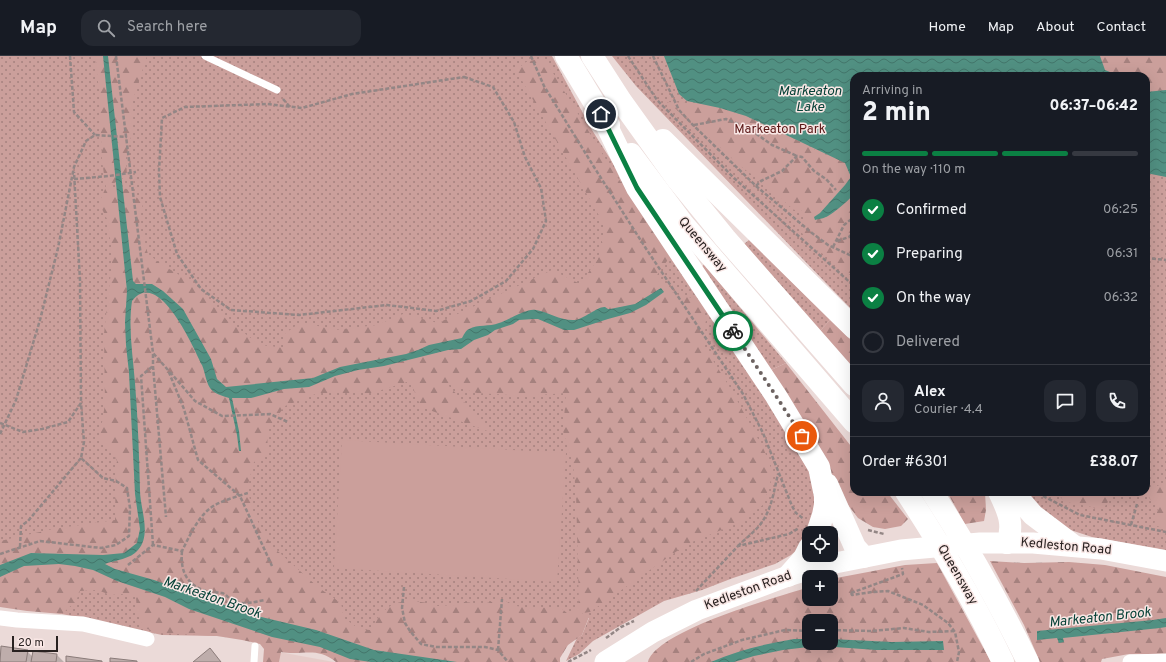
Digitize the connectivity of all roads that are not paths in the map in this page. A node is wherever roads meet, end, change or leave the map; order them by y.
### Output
1 (205, 56) edge
2 (566, 56) edge
3 (592, 56) edge
4 (277, 90) dead end
5 (621, 101) junction
6 (601, 114) junction
7 (850, 324) edge
8 (850, 380) edge
9 (850, 417) edge
10 (819, 467) junction
11 (909, 496) edge
12 (935, 496) edge
13 (1001, 496) edge
14 (1016, 496) edge
15 (815, 526) edge
16 (1000, 543) junction
17 (1074, 546) junction
18 (864, 557) junction
19 (802, 560) edge
20 (1166, 561) edge
21 (788, 576) junction
22 (0, 618) edge
23 (147, 639) dead end
24 (255, 646) dead end
25 (606, 654) edge
26 (1166, 661) edge
27 (254, 662) edge
28 (1003, 662) edge
29 (1028, 662) edge
30 (1130, 662) edge

1 - 4 lane
2 - 6 highway, Queensway
3 - 5 highway, Queensway
5 - 7 highway
5 - 8 highway, Queensway
6 - 9 highway, Queensway
6 - 10 highway
10 - 15 highway
10 - 18 highway
11 - 28 highway, Queensway
12 - 29 highway, Queensway
13 - 16 highway
14 - 17 highway
16 - 17 street, Kedleston Road
16 - 18 street, Kedleston Road
17 - 20 street, Kedleston Road
18 - 21 street, Kedleston Road
19 - 21 highway
21 - 25 street, Kedleston Road
22 - 23 street
24 - 27 lane
26 - 30 street

